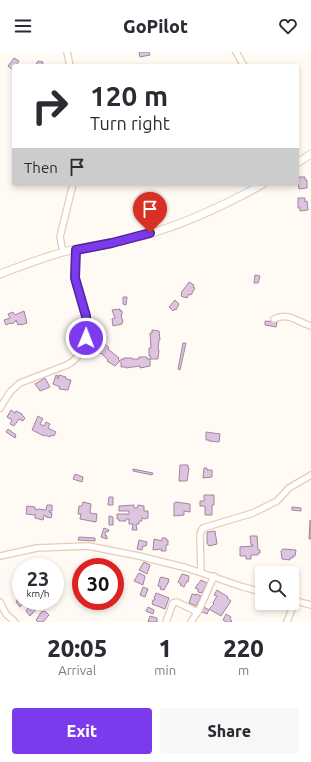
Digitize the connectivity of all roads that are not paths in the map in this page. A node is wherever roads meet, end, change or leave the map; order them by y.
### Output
1 (67, 52) edge
2 (236, 52) edge
3 (70, 64) edge
4 (243, 64) edge
5 (311, 154) edge
6 (299, 162) edge
7 (73, 186) edge
8 (257, 186) edge
9 (76, 250) junction
10 (63, 252) junction
11 (0, 274) edge
12 (274, 319) dead end
13 (311, 326) edge
14 (0, 408) edge
15 (311, 475) edge
16 (0, 556) edge
17 (201, 572) junction
18 (214, 576) junction
19 (255, 590) edge
20 (299, 601) edge
21 (0, 602) edge
22 (311, 605) edge
23 (199, 610) junction
24 (291, 610) edge
25 (15, 622) edge
26 (166, 622) edge
27 (191, 622) edge
28 (287, 622) edge

1 - 3 street
2 - 4 street
5 - 6 street
7 - 10 street
8 - 9 street
9 - 10 street
9 - 14 street
10 - 11 street
12 - 13 street
15 - 17 street
16 - 17 street
17 - 18 street
18 - 19 street
18 - 23 street
20 - 22 street
21 - 25 street
23 - 26 street
23 - 27 street
24 - 28 street

